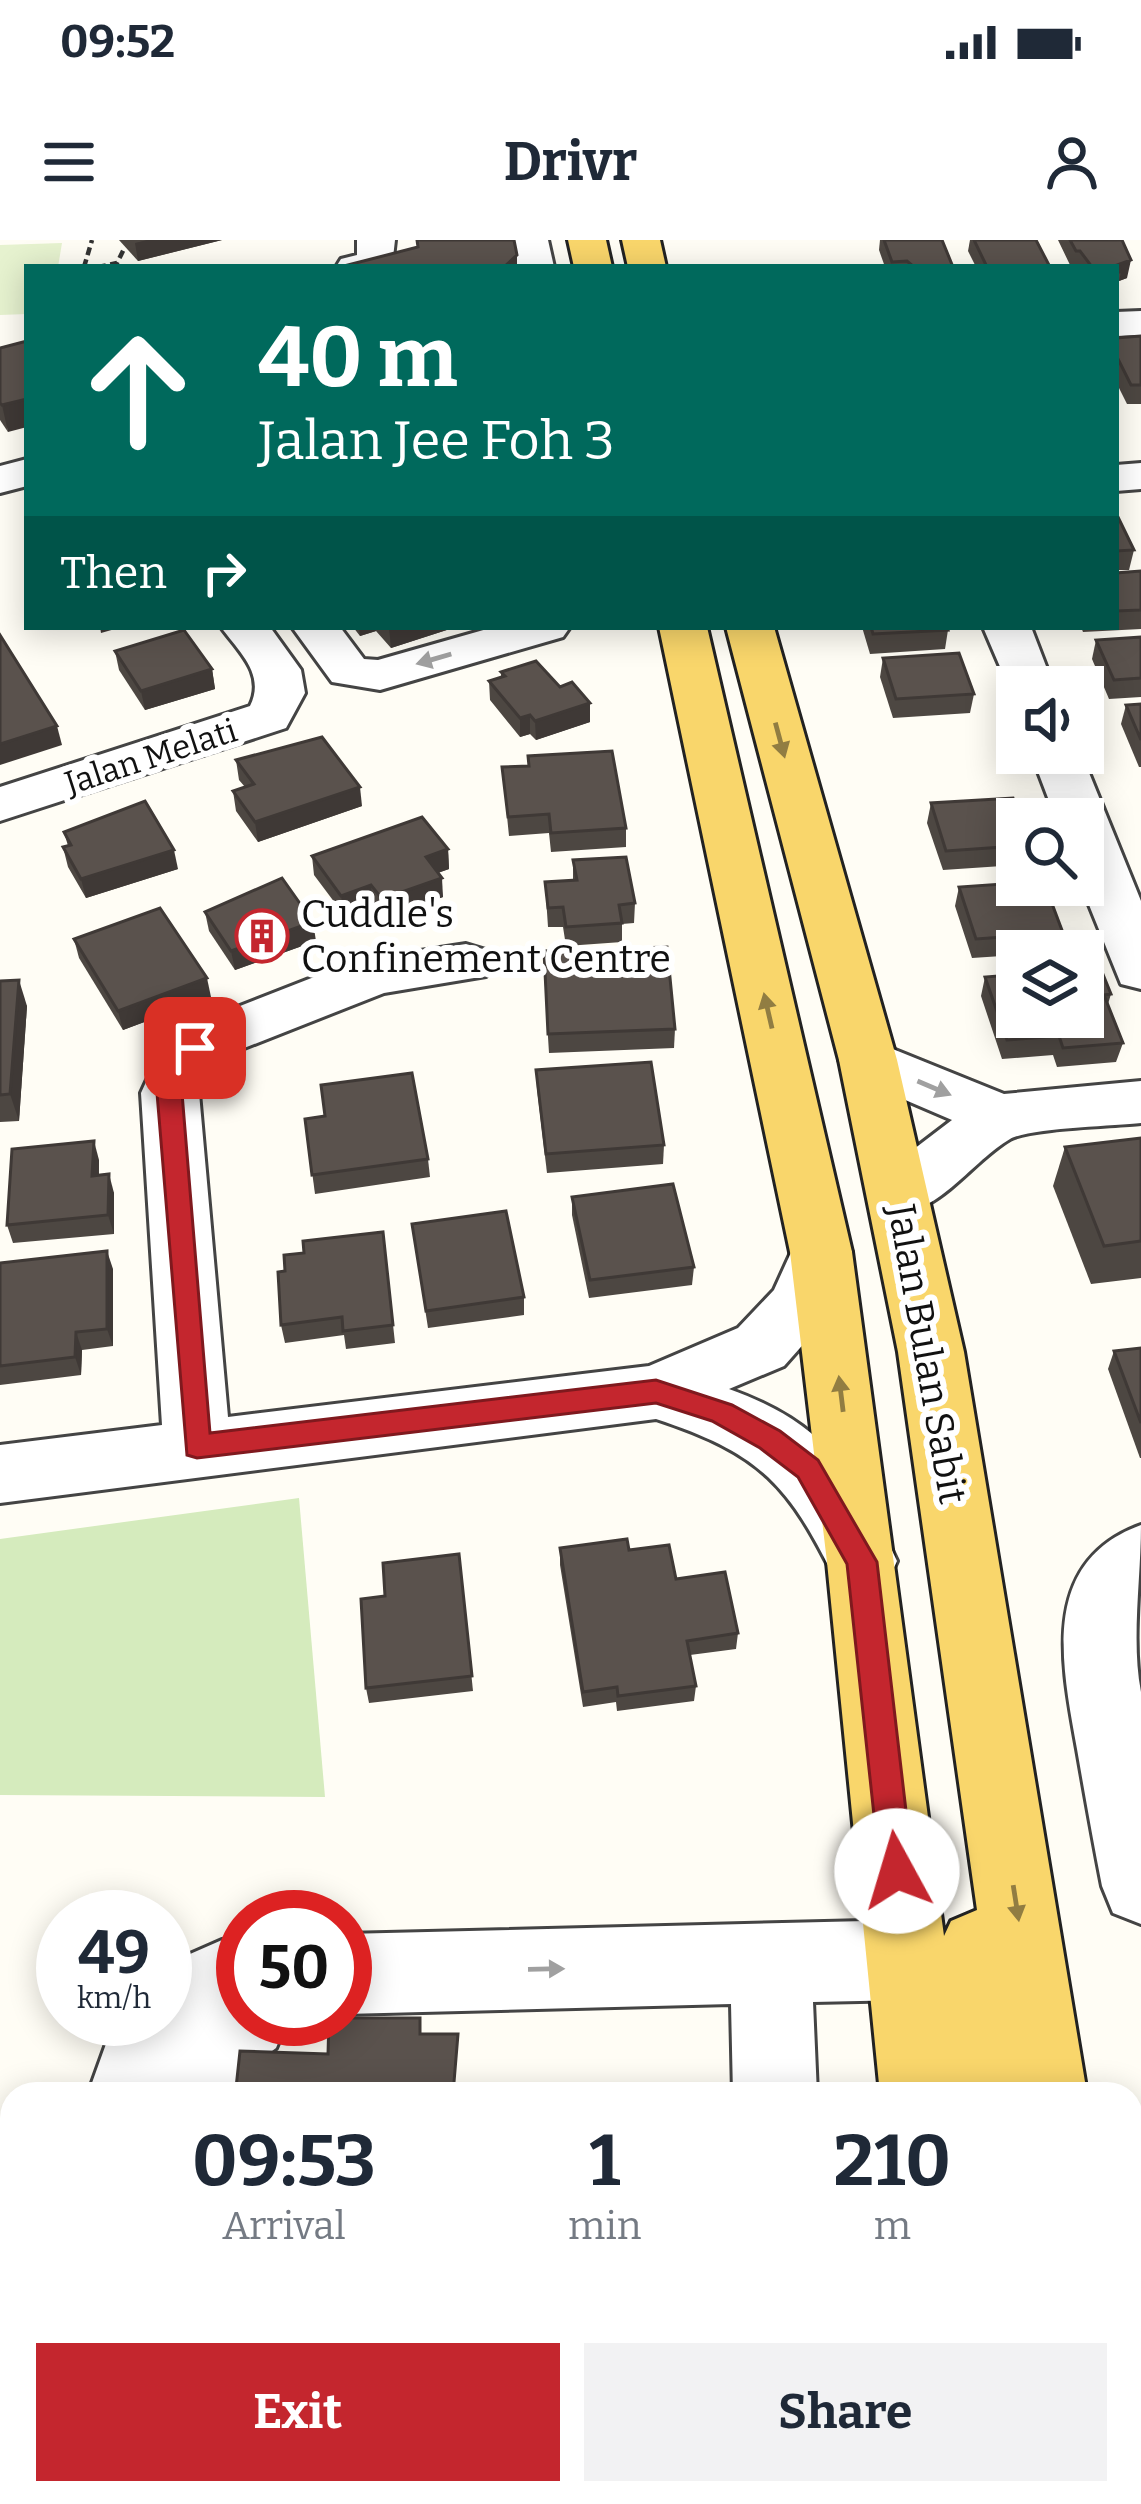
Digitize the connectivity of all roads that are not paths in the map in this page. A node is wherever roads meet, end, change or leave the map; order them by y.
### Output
1 (376, 240) edge
2 (368, 264) edge
3 (536, 630) edge
4 (683, 630) edge
5 (751, 630) edge
6 (1008, 630) edge
7 (320, 632) edge
8 (256, 641) edge
9 (1022, 666) edge
10 (279, 705) junction
11 (361, 712) dead end
12 (0, 805) edge
13 (1104, 876) edge
14 (466, 963) dead end
15 (1141, 970) edge
16 (868, 1060) junction
17 (1141, 1102) edge
18 (1000, 1116) junction
19 (898, 1194) junction
20 (821, 1252) junction
21 (932, 1352) junction
22 (656, 1391) junction
23 (197, 1446) junction
24 (0, 1474) edge
25 (1141, 1556) edge
26 (862, 1562) junction
27 (1141, 1886) edge
28 (907, 1960) junction
29 (771, 1964) junction
30 (372, 1973) edge
31 (216, 1986) edge
32 (489, 2011) dead end
33 (372, 2013) edge
34 (216, 2043) edge
35 (131, 2082) edge
36 (198, 2082) edge
37 (775, 2082) edge
38 (921, 2082) edge
39 (996, 2082) edge
40 (1044, 2082) edge

1 - 2 street
3 -> 7 street
20 -> 4 main road
5 -> 16 main road, Jalan Bulan Sabit
6 - 9 street
7 - 8 street
8 - 10 street, Jalan Melati
10 - 11 street
10 - 12 street, Jalan Melati
13 - 15 street
14 - 23 street
16 -> 18 street
16 - 19 main road, Jalan Bulan Sabit
17 - 18 street
18 - 19 street
19 - 21 main road, Jalan Bulan Sabit
20 - 22 street
26 -> 20 main road
21 - 39 main road
21 -> 40 main road, Jalan Bulan Sabit
22 - 23 street
22 - 26 street
23 - 24 street
25 - 27 street
26 - 28 main road
28 - 29 street
28 - 38 main road
30 -> 29 street
29 - 37 street
31 - 35 street
32 - 33 street
34 - 36 street

